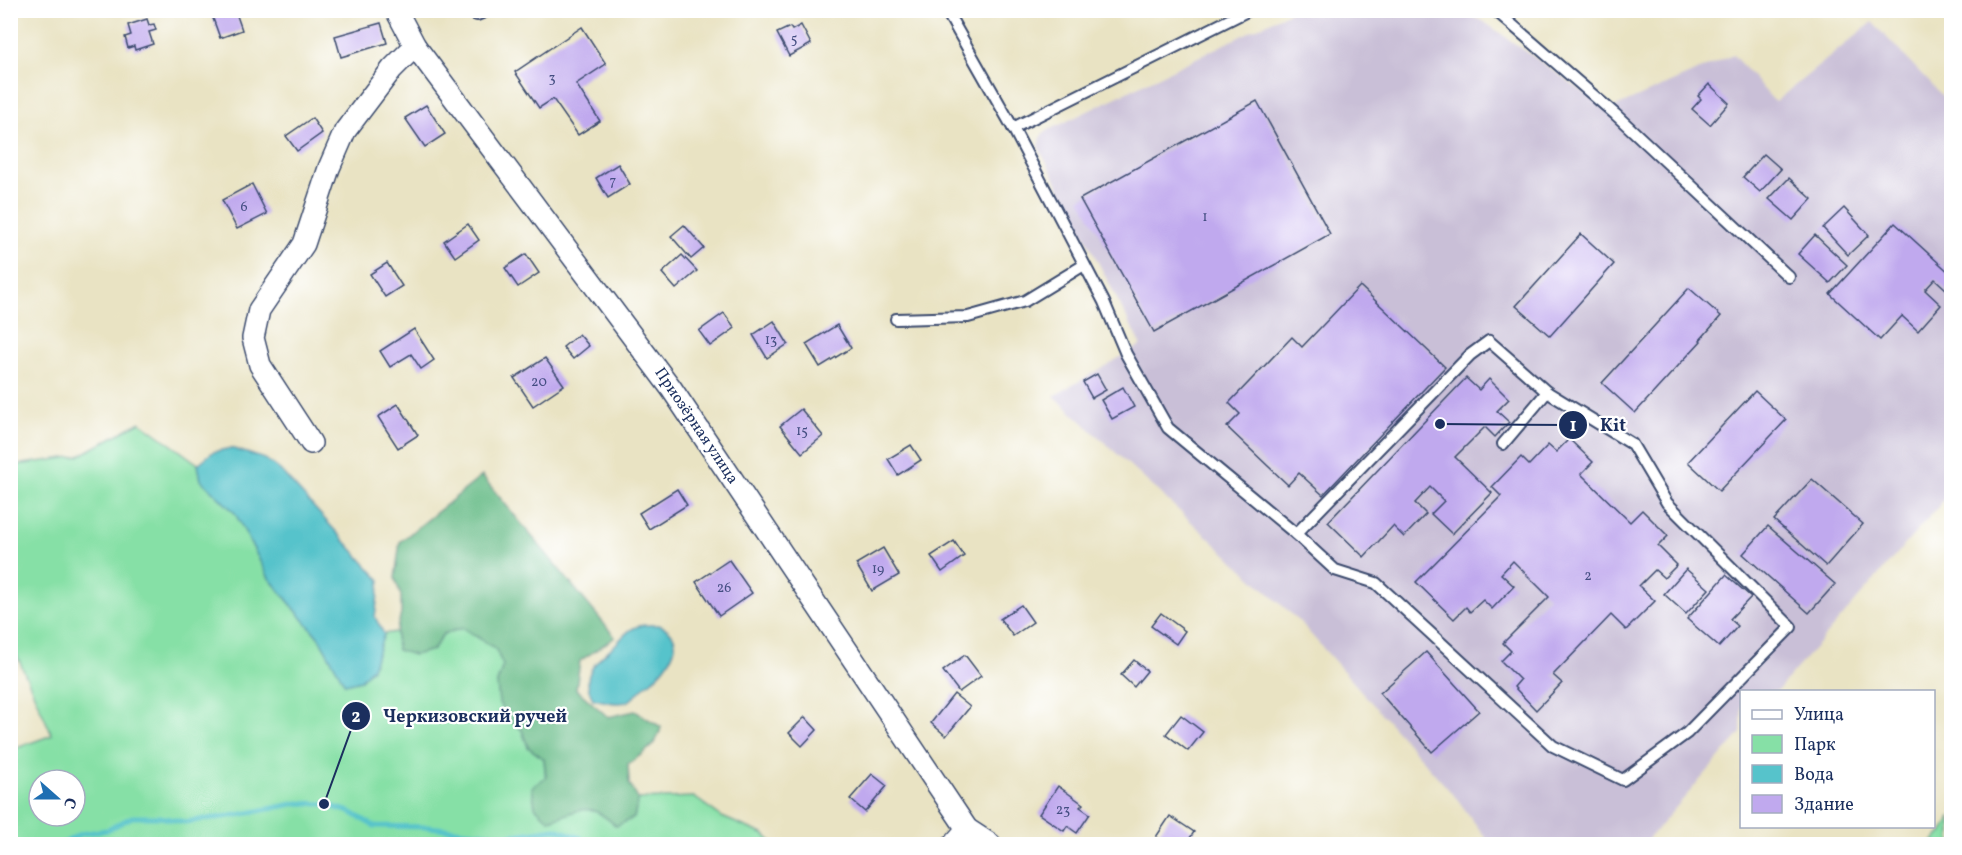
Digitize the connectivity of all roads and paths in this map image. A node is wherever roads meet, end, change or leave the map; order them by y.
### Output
1 (396, 10) edge
2 (464, 10) edge
3 (489, 10) edge
4 (946, 10) edge
5 (1249, 10) edge
6 (1496, 10) edge
7 (415, 46) junction
8 (1013, 128) junction
9 (1084, 265) junction
10 (1789, 277) dead end
11 (896, 319) dead end
12 (1547, 392) junction
13 (311, 443) dead end
14 (1503, 444) dead end
15 (1296, 534) junction
16 (961, 837) edge
17 (990, 844) edge

1 - 7 street, Приозёрная улица
2 - 3 lane
4 - 8 lane
5 - 8 lane
6 - 10 lane
7 - 13 street
7 - 16 street, Приозёрная улица
8 - 9 lane
9 - 11 lane
9 - 15 lane
12 - 14 lane
12 - 15 lane
12 - 15 lane
16 - 17 street, Приозёрная улица

